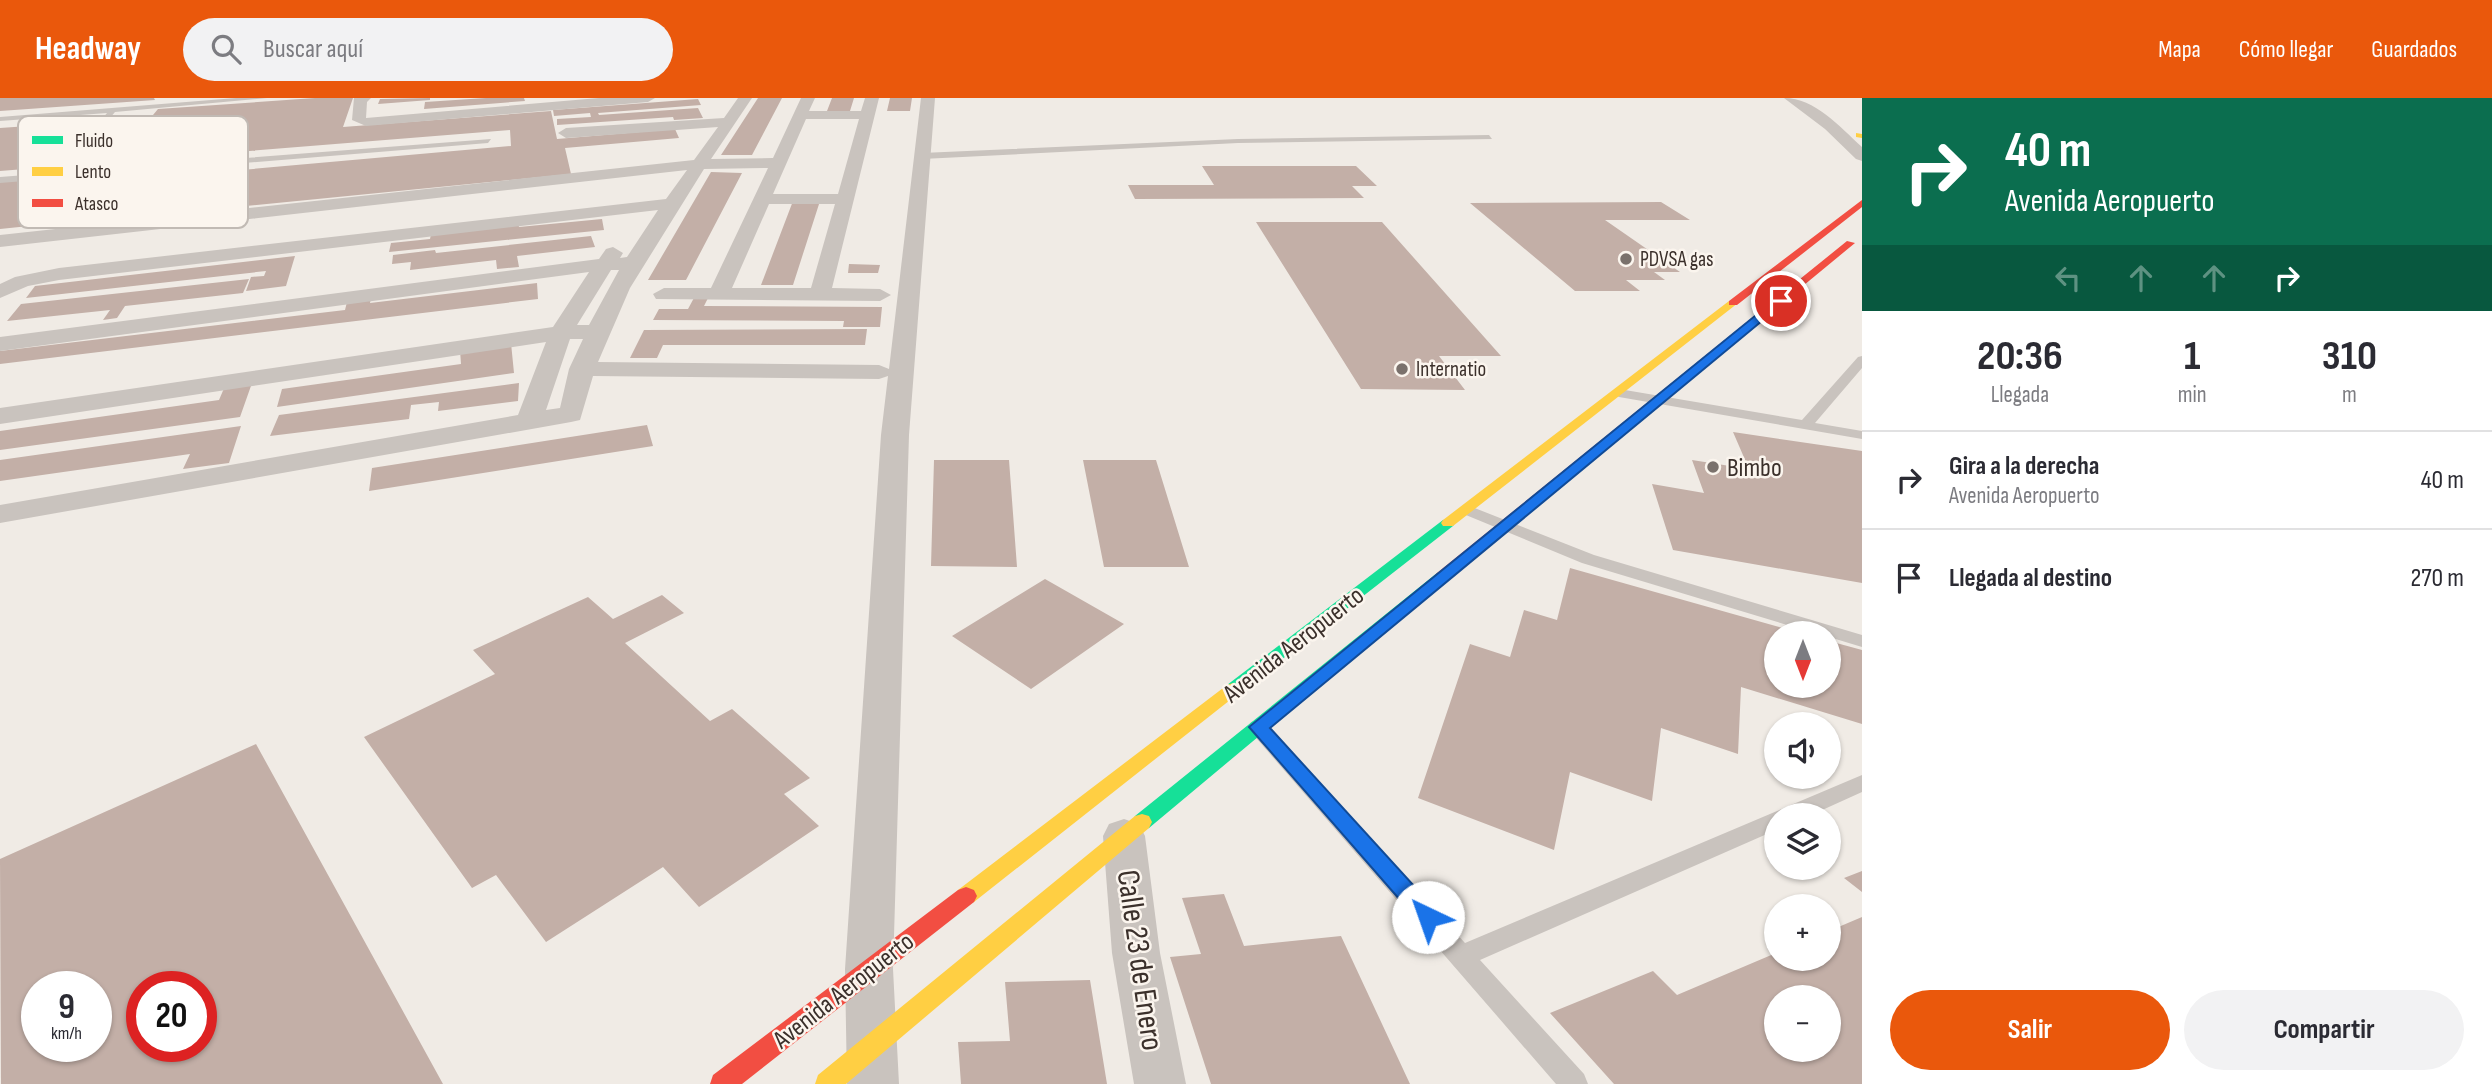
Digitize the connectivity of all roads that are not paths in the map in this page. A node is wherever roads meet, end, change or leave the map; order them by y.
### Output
1 (263, 98) edge
2 (364, 98) edge
3 (648, 98) edge
4 (726, 98) edge
5 (745, 98) edge
6 (928, 98) edge
7 (1791, 98) edge
8 (1808, 98) edge
9 (804, 106) edge
10 (870, 107) edge
11 (113, 110) junction
12 (38, 116) edge
13 (108, 116) edge
14 (18, 118) edge
15 (0, 119) edge
16 (720, 122) junction
17 (566, 134) dead end
18 (1861, 136) edge
19 (1489, 137) dead end
20 (488, 141) dead end
21 (922, 156) junction
22 (1862, 156) edge
23 (248, 160) edge
24 (685, 167) junction
25 (775, 167) junction
26 (18, 179) edge
27 (0, 180) edge
28 (762, 198) junction
29 (846, 199) junction
30 (675, 203) junction
31 (1862, 203) edge
32 (649, 204) junction
33 (248, 214) edge
34 (248, 221) edge
35 (120, 228) edge
36 (193, 228) edge
37 (1862, 233) edge
38 (0, 241) edge
39 (0, 252) edge
40 (635, 263) junction
41 (605, 264) junction
42 (0, 292) edge
43 (664, 294) dead end
44 (719, 294) junction
45 (820, 294) junction
46 (880, 295) dead end
47 (580, 299) junction
48 (614, 299) junction
49 (598, 331) junction
50 (561, 334) junction
51 (0, 344) edge
52 (1862, 360) edge
53 (581, 369) junction
54 (879, 372) dead end
55 (1619, 393) junction
56 (1660, 401) junction
57 (0, 416) edge
58 (529, 422) junction
59 (1805, 426) junction
60 (1862, 435) edge
61 (1467, 510) junction
62 (0, 514) edge
63 (1506, 526) junction
64 (1862, 641) edge
65 (1258, 727) junction
66 (1862, 783) edge
67 (1816, 803) edge
68 (1764, 825) edge
69 (1124, 836) junction
70 (1463, 956) junction
71 (869, 969) junction
72 (872, 1066) edge
73 (722, 1084) edge
74 (827, 1084) edge
75 (1160, 1084) edge
76 (1574, 1084) edge

1 - 11 lane
2 - 3 street
4 - 16 street
5 - 16 street
6 - 21 street
7 - 22 street
8 - 18 street
9 - 10 street
9 - 25 street
10 - 29 street
11 - 12 lane
11 - 13 lane
14 - 15 lane
16 - 17 street
16 - 24 street
19 - 21 lane
20 - 23 lane
21 - 71 street
24 - 25 street
24 - 30 street
24 - 32 street
24 - 33 street
24 - 34 street
25 - 28 street
26 - 27 lane
28 - 29 street
28 - 44 street
29 - 45 street
30 - 32 street
30 - 40 street
31 - 55 street, Avenida Aeropuerto
32 - 41 street
32 - 42 street
35 - 38 street
36 - 39 street
37 - 56 street, Avenida Aeropuerto
40 - 41 street
40 - 48 street
41 - 47 street
41 - 51 street
43 - 44 street
44 - 45 street
45 - 46 street
47 - 48 street
47 - 50 street
48 - 49 street
49 - 50 street
49 - 53 street
50 - 57 street
50 - 58 street
52 - 59 lane
53 - 54 street
53 - 58 street
55 - 56 lane
55 - 61 street, Avenida Aeropuerto
56 - 59 lane
56 - 63 street, Avenida Aeropuerto
58 - 62 street
59 - 60 lane
61 - 63 lane
61 - 71 street, Avenida Aeropuerto
63 - 64 lane
63 - 65 street, Avenida Aeropuerto
65 - 69 street, Avenida Aeropuerto
65 - 70 lane
66 - 67 lane
68 - 70 lane
69 - 72 street, Avenida Aeropuerto
69 - 75 street, Calle 23 de Enero
70 - 76 lane
71 - 72 street
71 - 73 street, Avenida Aeropuerto
72 - 74 street, Avenida Aeropuerto

